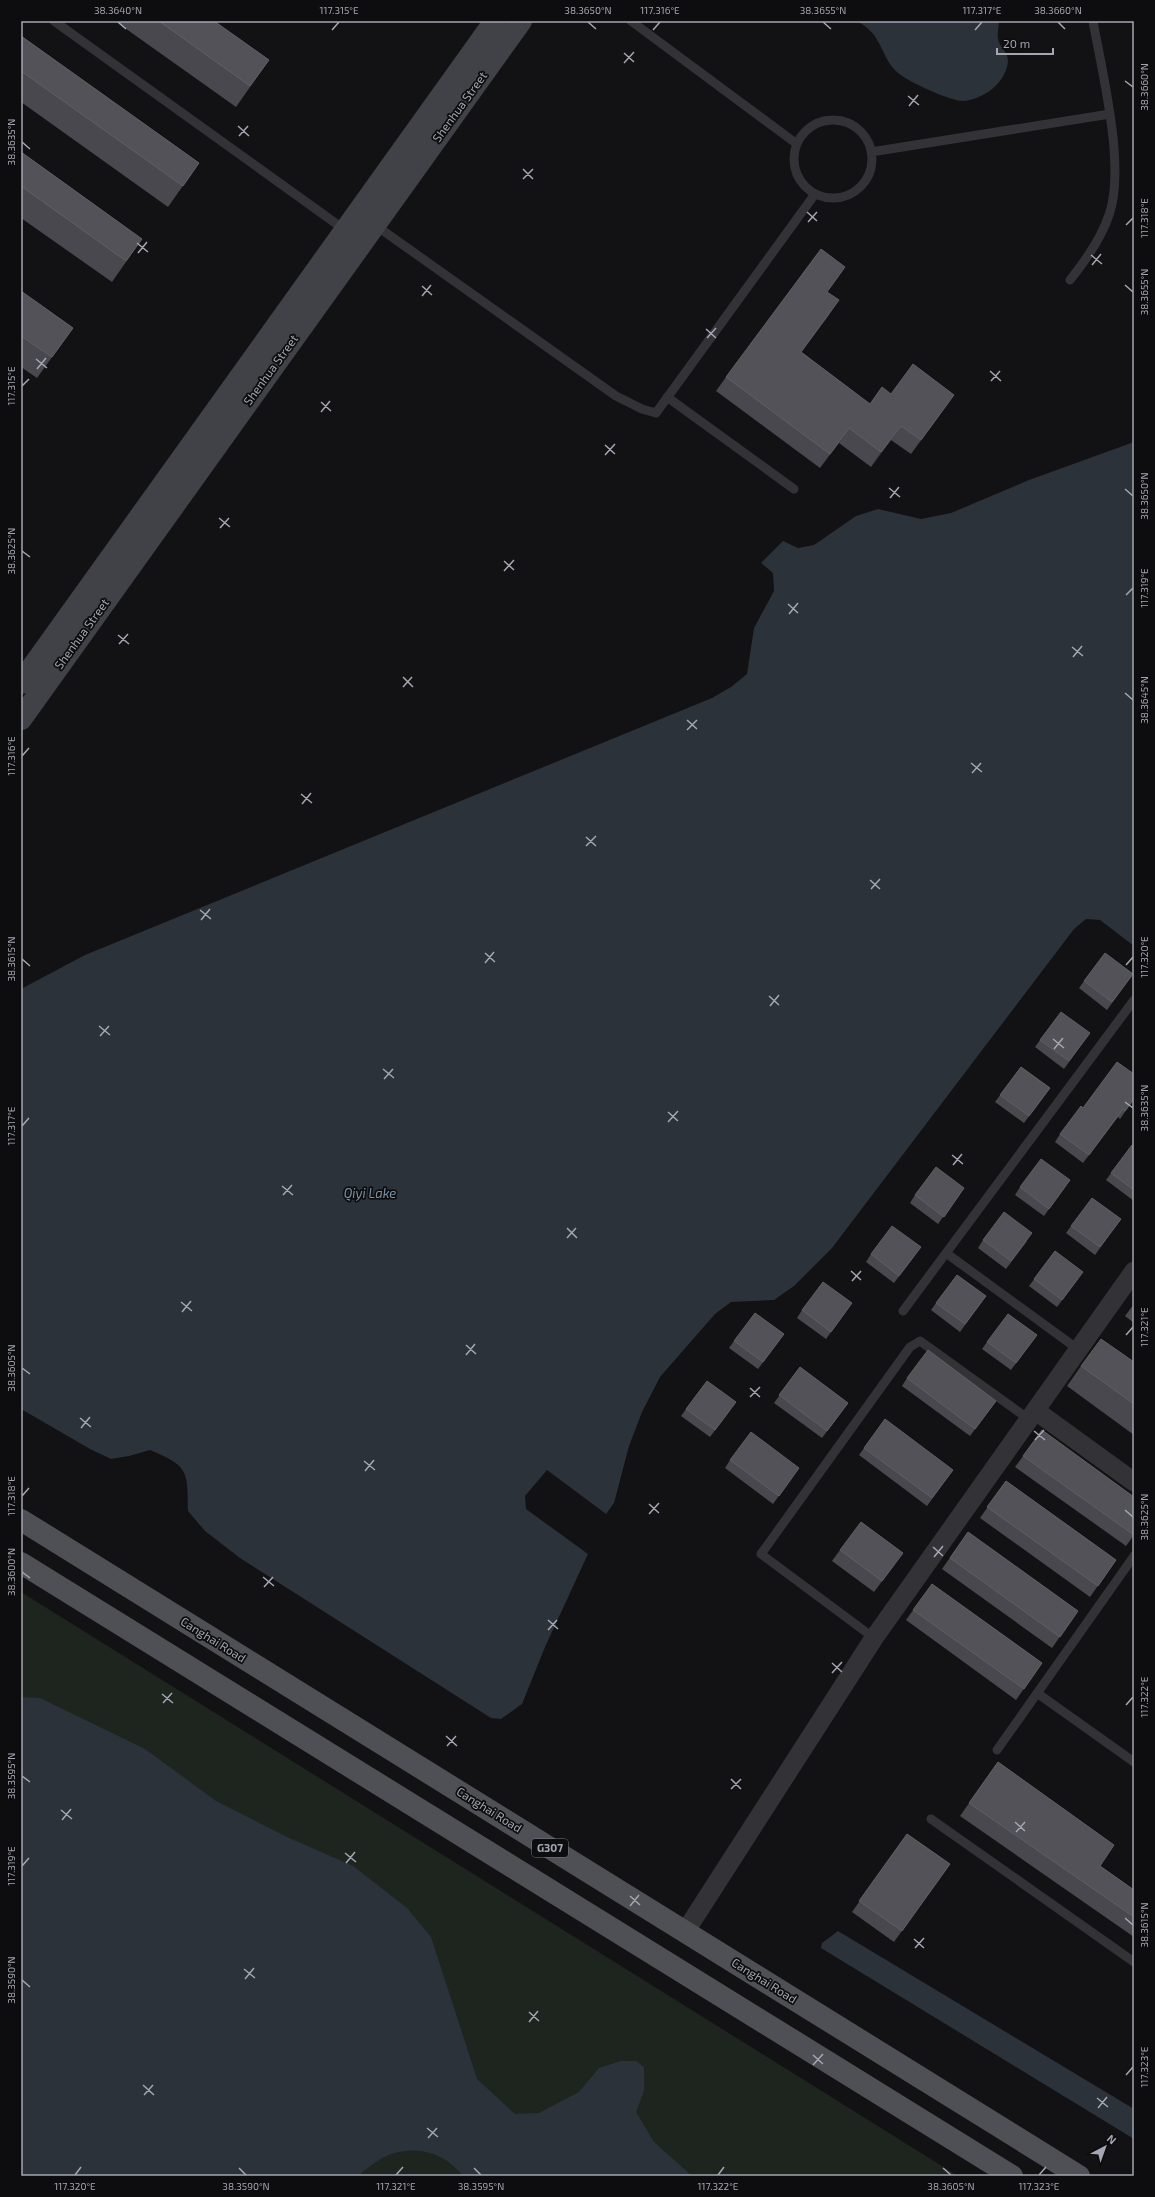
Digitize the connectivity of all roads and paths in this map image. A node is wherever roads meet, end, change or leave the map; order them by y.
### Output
1 (54, 21) edge
2 (495, 21) edge
3 (521, 21) edge
4 (631, 21) edge
5 (1093, 21) edge
6 (1110, 114) junction
7 (797, 144) junction
8 (871, 152) junction
9 (815, 194) junction
10 (376, 225) junction
11 (345, 230) junction
12 (1070, 280) dead end
13 (667, 397) junction
14 (794, 488) dead end
15 (21, 683) edge
16 (21, 719) edge
17 (1134, 1000) edge
18 (946, 1253) junction
19 (1134, 1271) edge
20 (903, 1311) dead end
21 (1079, 1350) junction
22 (1033, 1415) junction
23 (1134, 1482) edge
24 (21, 1520) edge
25 (1134, 1556) edge
26 (21, 1563) edge
27 (874, 1638) junction
28 (1037, 1693) junction
29 (997, 1750) dead end
30 (1134, 1762) edge
31 (932, 1819) dead end
32 (685, 1932) junction
33 (1134, 1962) edge
34 (1012, 2176) edge
35 (1079, 2176) edge

1 - 11 lane
2 - 11 main road, Shenhua Street
3 - 10 main road, Shenhua Street
4 - 7 lane
5 - 6 lane
6 - 8 lane
6 - 12 lane
7 - 8 lane
7 - 9 lane
8 - 9 lane
9 - 13 lane
10 - 13 lane
10 - 16 main road, Shenhua Street
11 - 15 main road, Shenhua Street
13 - 14 lane
17 - 18 lane
18 - 20 lane
18 - 21 lane
19 - 21 street
21 - 22 street
22 - 23 street
22 - 27 street
22 - 27 lane
24 - 32 main road, Canghai Road / G307
25 - 28 lane
26 - 34 main road
27 - 32 street
28 - 29 lane
28 - 30 lane
31 - 33 lane
32 - 35 main road, Canghai Road / G307

